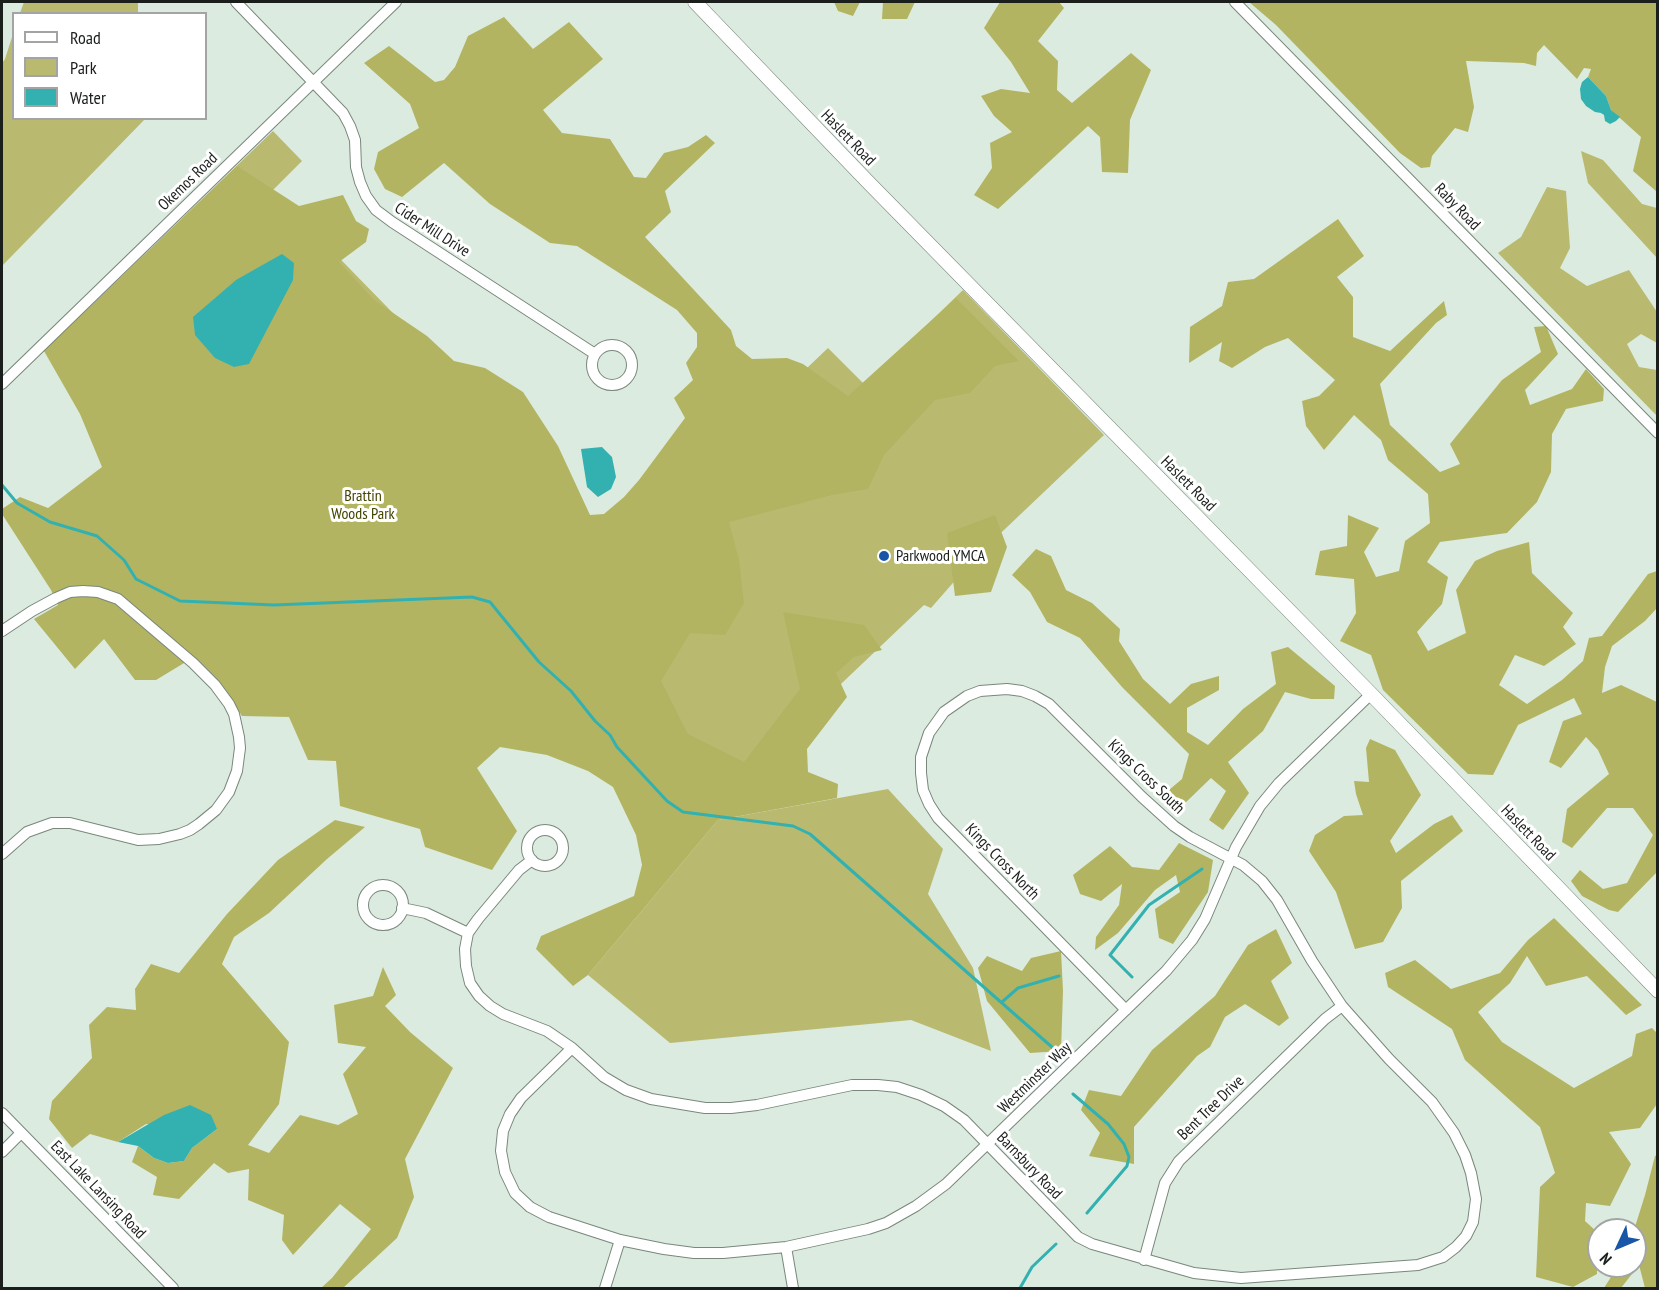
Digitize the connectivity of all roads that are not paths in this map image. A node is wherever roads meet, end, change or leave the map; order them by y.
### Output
1 (236, 2) edge
2 (396, 2) edge
3 (695, 2) edge
4 (1235, 2) edge
5 (314, 81) junction
6 (595, 354) dead end
7 (2, 384) edge
8 (1658, 433) edge
9 (2, 631) edge
10 (1371, 694) junction
11 (944, 712) joint
12 (2, 854) edge
13 (1232, 859) junction
14 (532, 861) dead end
15 (402, 908) dead end
16 (468, 933) junction
17 (1658, 991) edge
18 (1342, 1006) junction
19 (1126, 1010) junction
20 (572, 1048) junction
21 (2, 1113) edge
22 (21, 1133) junction
23 (987, 1144) junction
24 (2, 1152) edge
25 (620, 1240) junction
26 (786, 1247) junction
27 (1144, 1260) junction
28 (173, 1288) edge
29 (605, 1288) edge
30 (793, 1288) edge

1 - 5 street, Cider Mill Drive
2 - 5 street, Okemos Road
3 - 10 main road, Haslett Road
4 - 8 street, Raby Road
5 - 6 street, Cider Mill Drive
5 - 7 street, Okemos Road
9 - 12 street
10 - 13 street, Westminster Way
10 - 17 main road, Haslett Road
11 - 13 street, Kings Cross South
11 - 19 street, Kings Cross North
13 - 18 street, Kings Cross South
13 - 19 street, Westminster Way
14 - 16 street
15 - 16 street
16 - 20 street, Barnsbury Road
18 - 27 street, Bent Tree Drive
18 - 27 street, Barnsbury Road
19 - 23 street, Westminster Way
20 - 23 street, Barnsbury Road
20 - 25 street, Westminster Way
21 - 22 street, East Lake Lansing Road
22 - 24 street
22 - 28 street, East Lake Lansing Road
23 - 26 street, Westminster Way
23 - 27 street, Barnsbury Road
25 - 26 street, Westminster Way
25 - 29 street
26 - 30 street

